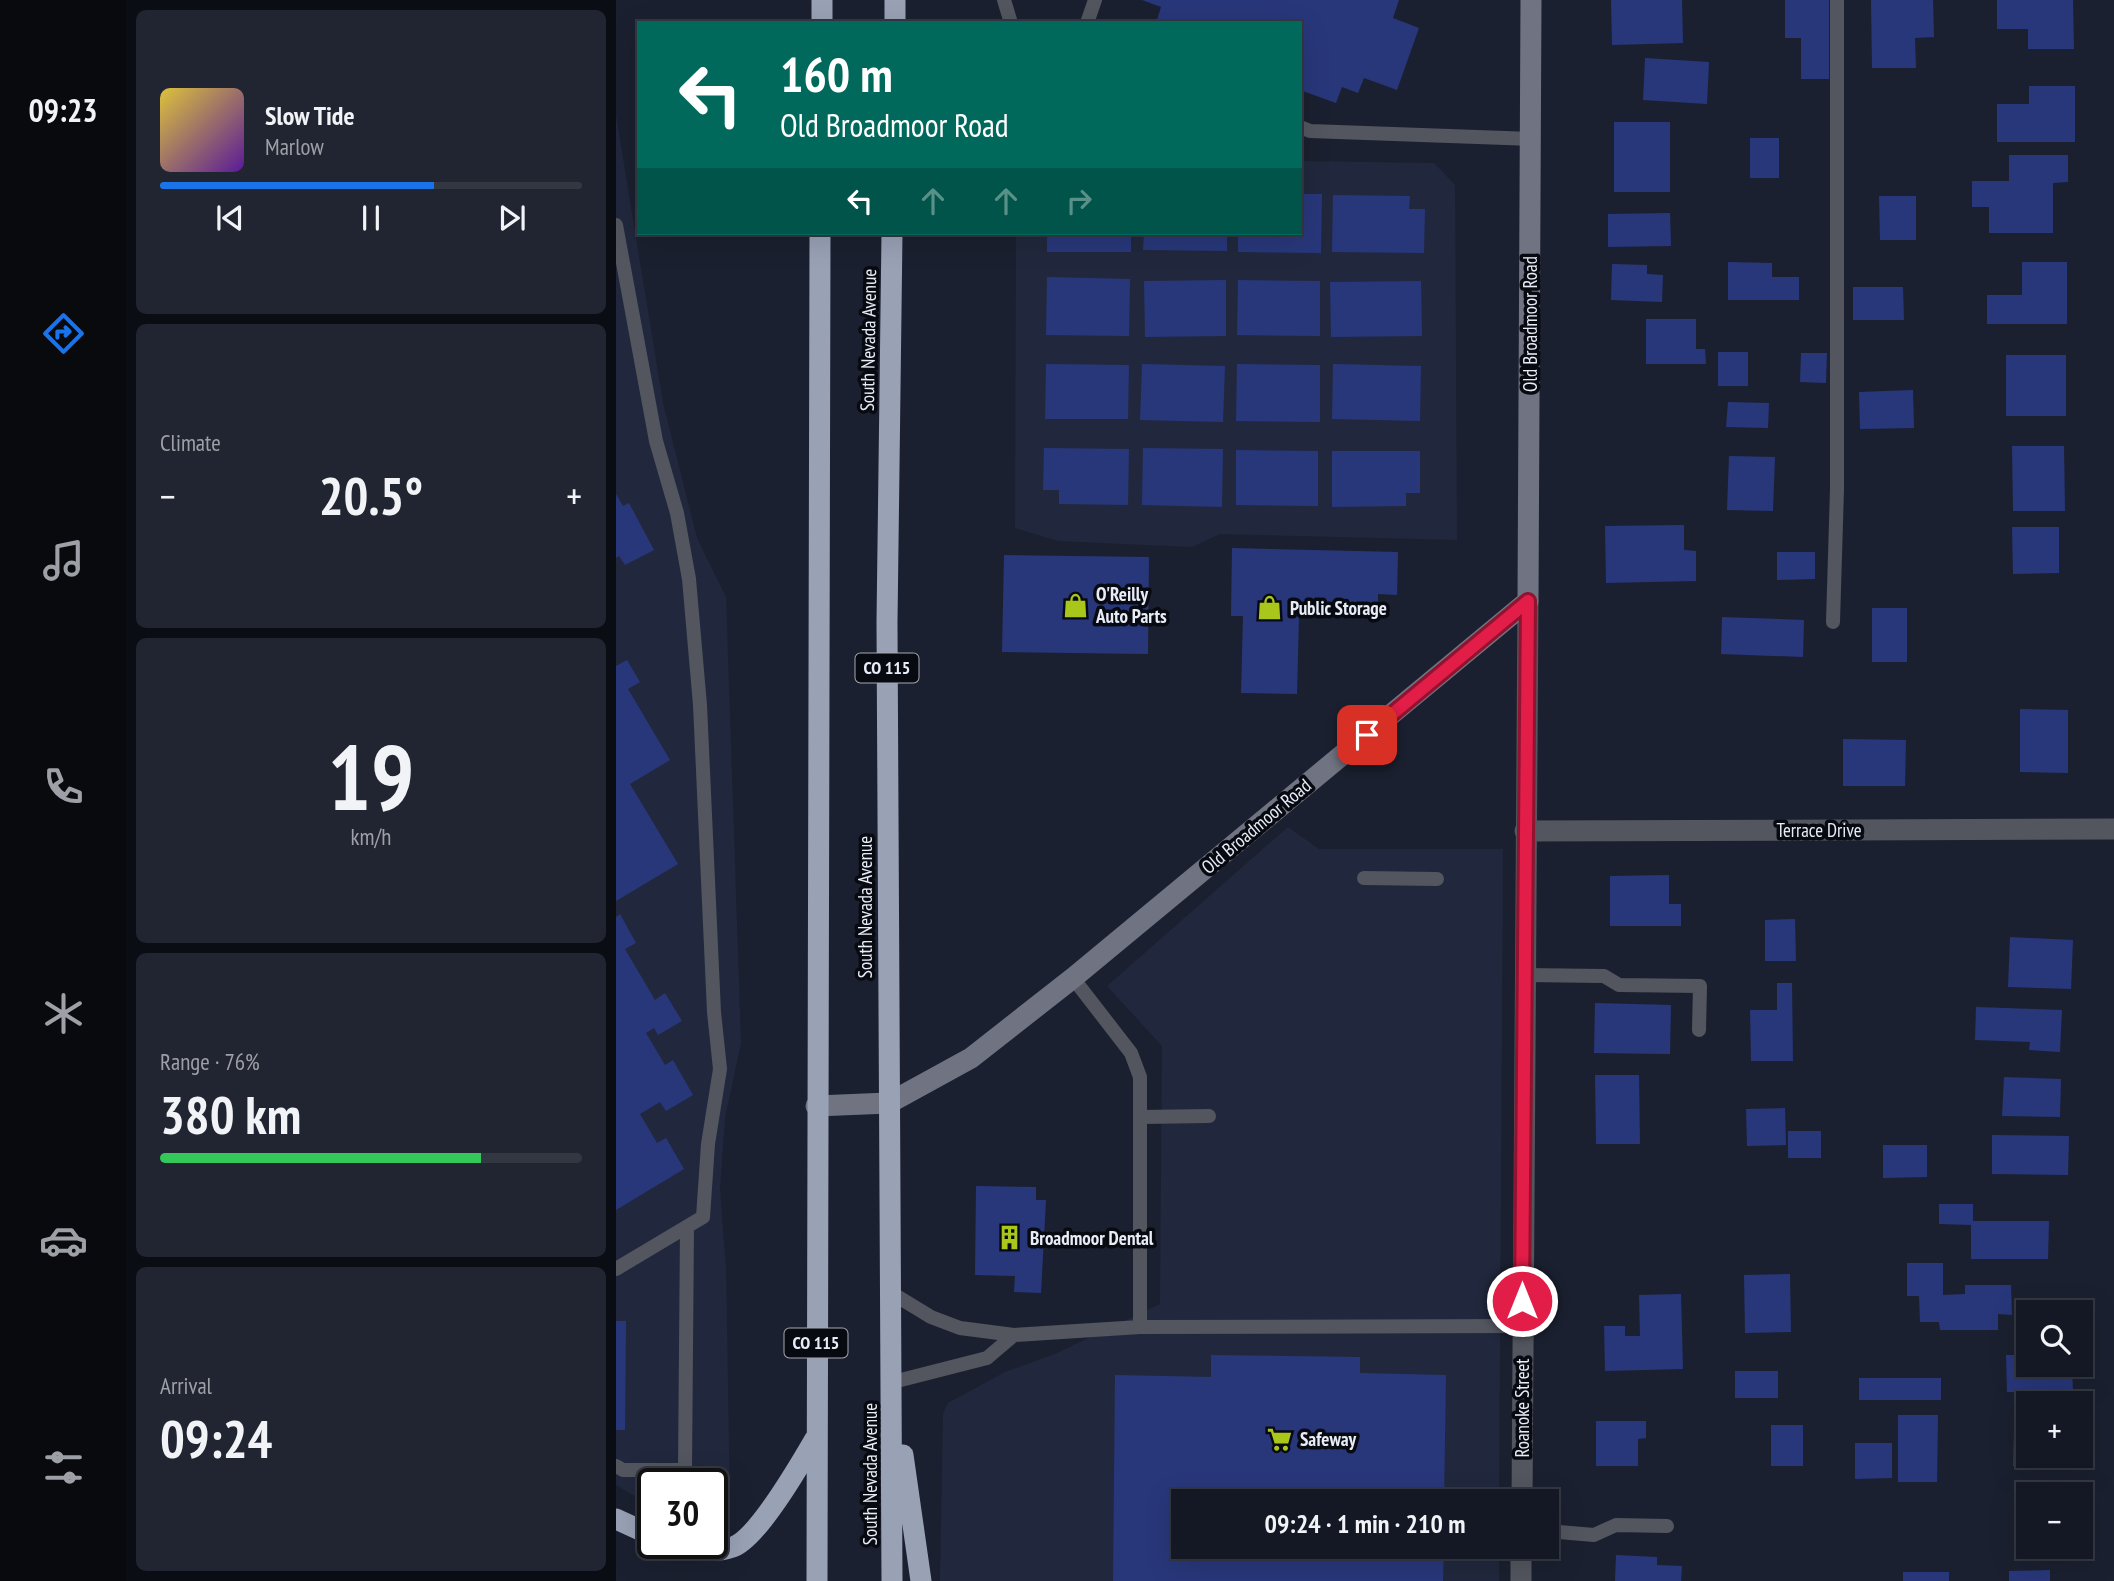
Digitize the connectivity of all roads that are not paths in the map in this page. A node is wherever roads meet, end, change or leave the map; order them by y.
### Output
1 (822, 0) edge
2 (895, 0) edge
3 (1004, 0) edge
4 (1095, 0) edge
5 (1531, 0) edge
6 (1837, 0) edge
7 (822, 21) edge
8 (895, 21) edge
9 (1010, 21) edge
10 (1088, 21) edge
11 (1302, 128) edge
12 (1530, 139) junction
13 (616, 225) edge
14 (820, 235) edge
15 (892, 235) edge
16 (1528, 601) junction
17 (1833, 621) dead end
18 (2114, 829) edge
19 (1525, 831) junction
20 (1364, 878) dead end
21 (1437, 879) dead end
22 (1523, 975) junction
23 (1073, 978) junction
24 (1699, 1030) dead end
25 (889, 1103) junction
26 (816, 1106) junction
27 (1209, 1116) dead end
28 (1142, 1117) junction
29 (687, 1227) junction
30 (616, 1269) edge
31 (890, 1292) junction
32 (1522, 1326) junction
33 (1140, 1327) junction
34 (1014, 1335) junction
35 (893, 1382) junction
36 (816, 1437) junction
37 (616, 1466) edge
38 (1521, 1489) edge
39 (616, 1519) edge
40 (1667, 1526) dead end
41 (637, 1529) edge
42 (1559, 1532) edge
43 (728, 1548) edge
44 (1521, 1559) edge
45 (817, 1581) edge
46 (892, 1581) edge
47 (921, 1581) edge
48 (1521, 1581) edge

1 - 7 highway
2 - 8 highway
3 - 9 lane
4 - 10 lane
5 - 12 street, Old Broadmoor Road
6 - 17 lane
11 - 12 lane
12 - 16 street, Old Broadmoor Road
13 - 29 lane
14 - 26 highway, CO 115
15 - 25 highway, South Nevada Avenue / CO 115
16 - 19 street, Roanoke Street
16 - 23 street, Old Broadmoor Road
18 - 19 street, Terrace Drive
19 - 22 street, Roanoke Street
20 - 21 lane
22 - 24 lane
22 - 32 street, Roanoke Street
23 - 25 street, Old Broadmoor Road
23 - 28 lane
25 - 26 street, Old Broadmoor Road
25 - 31 highway, South Nevada Avenue / CO 115
26 - 36 highway, CO 115
27 - 28 lane
28 - 33 lane
29 - 30 lane
29 - 37 lane
31 - 34 lane
31 - 35 highway, South Nevada Avenue / CO 115
32 - 33 lane
32 - 38 street, Roanoke Street
33 - 34 lane
34 - 35 lane
35 - 46 highway, South Nevada Avenue / CO 115
35 - 47 highway
36 - 43 highway
36 - 45 highway, CO 115
39 - 41 highway
40 - 42 lane
44 - 48 street

